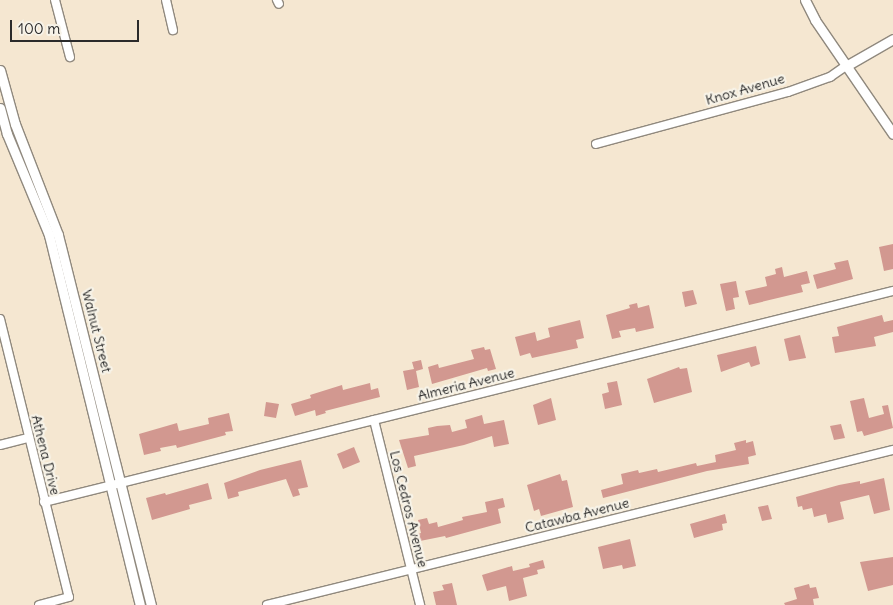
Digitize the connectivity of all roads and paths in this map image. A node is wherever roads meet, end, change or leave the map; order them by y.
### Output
1 (56, 0) edge
2 (166, 0) edge
3 (805, 0) edge
4 (173, 30) dead end
5 (893, 39) edge
6 (70, 58) dead end
7 (846, 66) junction
8 (0, 70) edge
9 (0, 108) edge
10 (2, 121) edge
11 (893, 134) edge
12 (596, 144) dead end
13 (893, 291) edge
14 (0, 319) edge
15 (374, 420) junction
16 (28, 438) junction
17 (0, 445) edge
18 (893, 450) edge
19 (121, 483) junction
20 (111, 486) junction
21 (44, 502) junction
22 (411, 569) junction
23 (39, 605) edge
24 (140, 605) edge
25 (151, 605) edge
26 (268, 605) edge
27 (420, 605) edge

1 - 6 street
2 - 4 street
3 - 7 street
5 - 7 street, Knox Avenue
7 - 11 street
7 - 12 street, Knox Avenue
8 - 19 street, Walnut Street
9 - 10 street, Walnut Street
10 - 20 street, Walnut Street
13 - 15 street, Almeria Avenue
14 - 16 street, Athena Drive
15 - 19 street, Almeria Avenue
15 - 22 street, Los Cedros Avenue
16 - 17 street
16 - 21 street, Athena Drive
18 - 22 street, Catawba Avenue
19 - 20 street, Almeria Avenue
19 - 25 street, Walnut Street
20 - 21 street, Almeria Avenue
20 - 24 street, Walnut Street
21 - 23 street, Athena Drive
22 - 26 street, Catawba Avenue
22 - 27 street, Los Cedros Avenue

